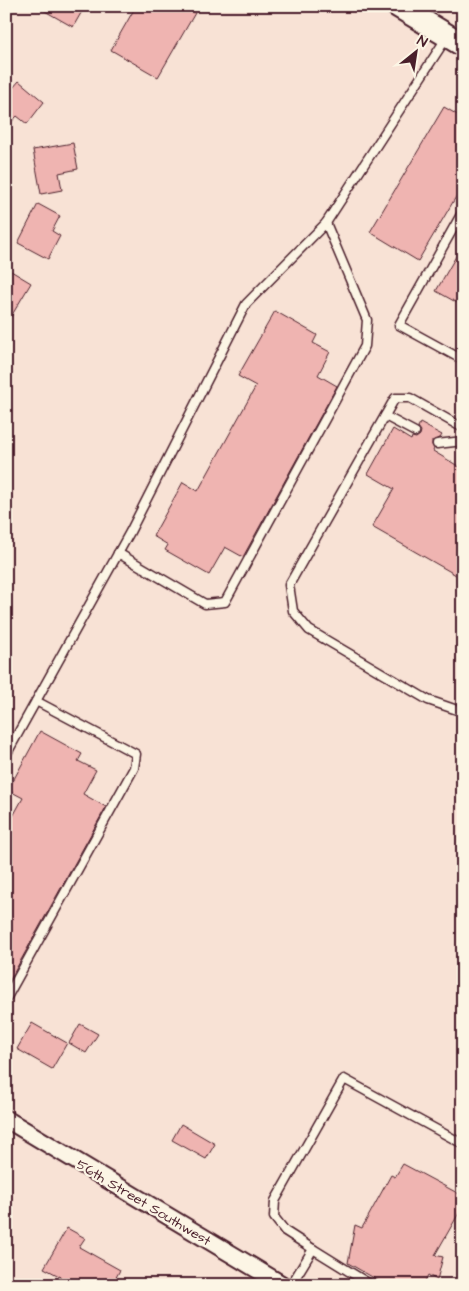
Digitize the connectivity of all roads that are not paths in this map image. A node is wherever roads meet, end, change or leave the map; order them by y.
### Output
1 (407, 9) edge
2 (455, 40) edge
3 (463, 211) edge
4 (326, 223) junction
5 (463, 360) edge
6 (385, 416) junction
7 (463, 428) edge
8 (415, 432) dead end
9 (463, 441) edge
10 (437, 444) dead end
11 (118, 553) junction
12 (36, 701) junction
13 (463, 712) edge
14 (6, 755) edge
15 (6, 999) edge
16 (6, 1120) edge
17 (463, 1144) edge
18 (314, 1250) junction
19 (463, 1280) edge
20 (282, 1285) edge
21 (291, 1285) edge
22 (371, 1285) edge
23 (460, 1285) edge

1 - 2 main road
2 - 4 lane
3 - 5 lane
4 - 11 lane
4 - 11 lane
6 - 7 lane
6 - 8 lane
6 - 13 lane
9 - 10 lane
11 - 12 lane
12 - 14 lane
12 - 15 lane
16 - 20 street, 56th Street Southwest
17 - 18 lane
18 - 21 lane
18 - 22 lane
19 - 23 lane

